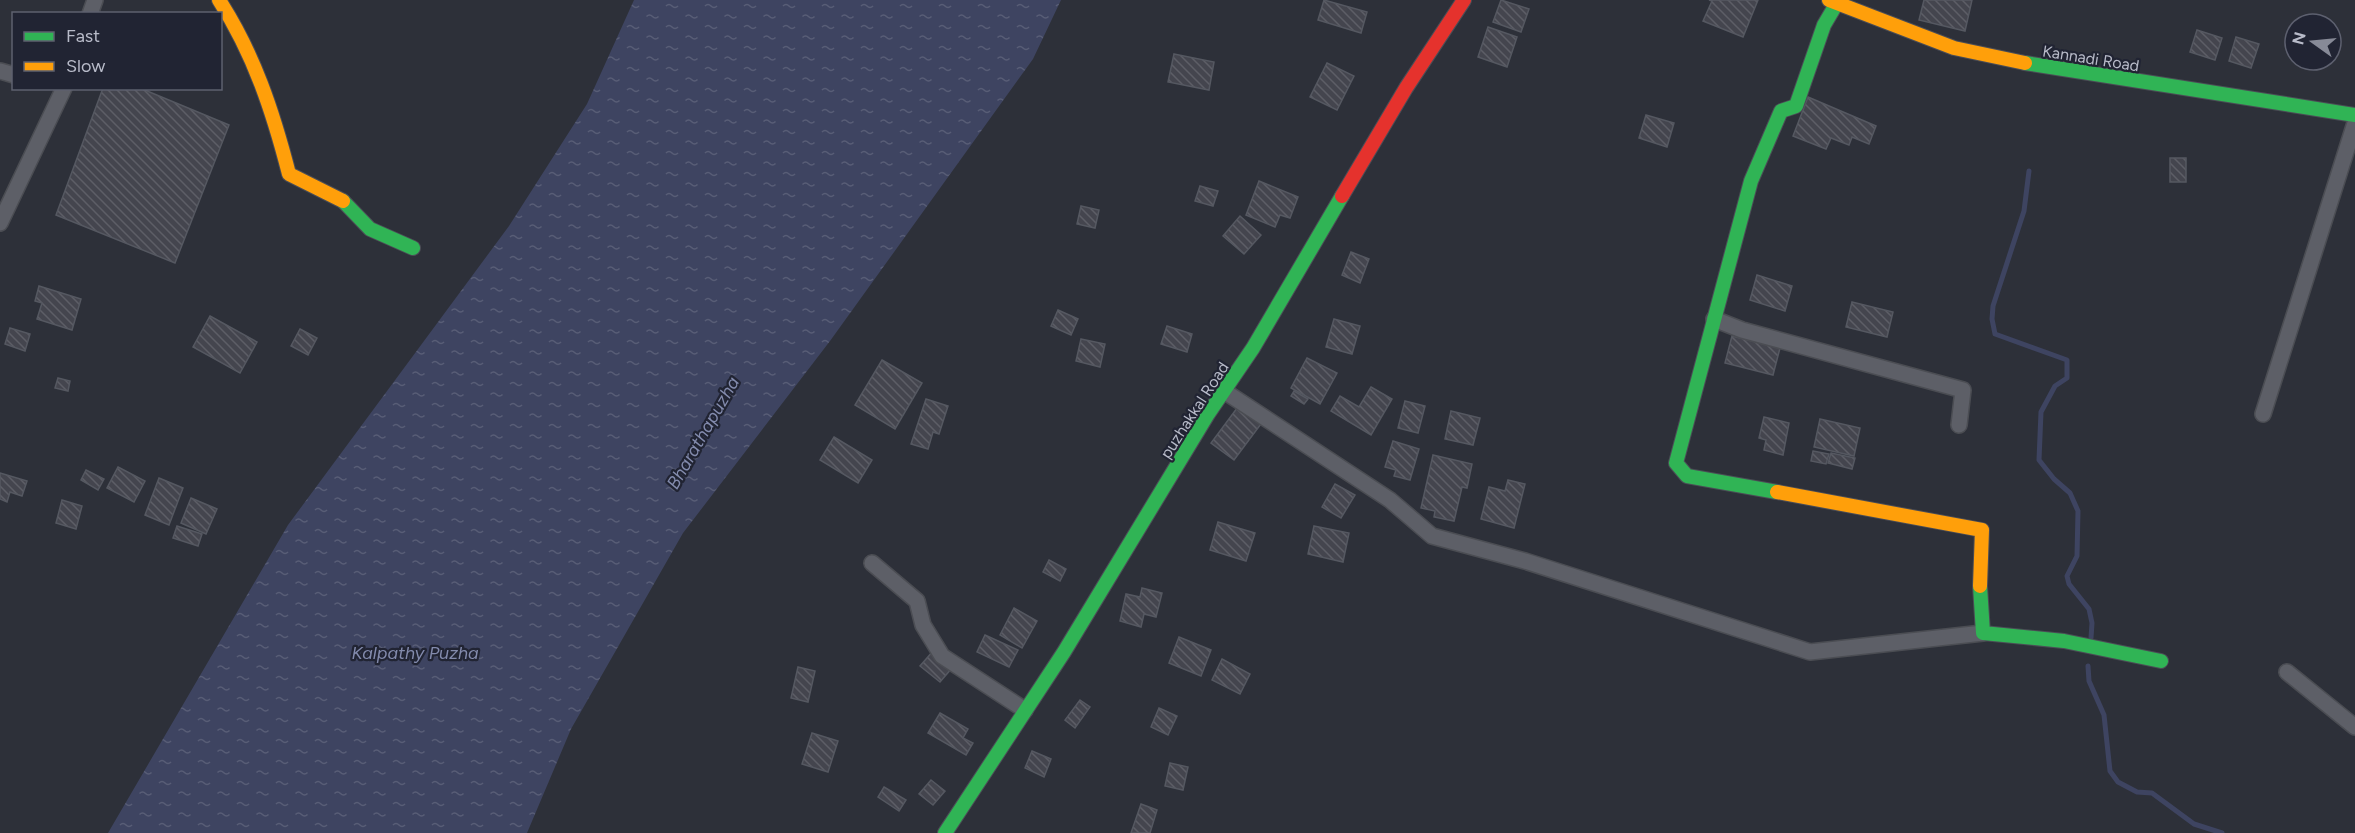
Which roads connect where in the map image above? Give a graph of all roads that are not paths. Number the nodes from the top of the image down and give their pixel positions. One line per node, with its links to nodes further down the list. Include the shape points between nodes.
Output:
1 (219, 0): 8 (street, via 234,21 275,119 289,174 346,202 370,229)
2 (1464, 0): 10 (street, puzhakkal Road, via 1406,88 1265,329)
3 (1833, 2): 5 (street, Kannadi Road, via 1954,48 2008,60); 9 (street, via 1796,106 1781,111 1751,181)
4 (63, 90): 7 (street)
5 (2355, 115)
6 (2355, 123): 11 (street)
7 (0, 223)
8 (412, 248)
9 (1714, 319): 12 (street, via 1963,390); 14 (street, via 1676,463 1687,476 1982,531 1979,601)
10 (1224, 391): 14 (street, via 1390,500 1432,536 1525,561 1810,652); 17 (street, puzhakkal Road)
11 (2263, 414)
12 (1959, 424)
13 (872, 563): 17 (street, via 917,601 923,625 942,656)
14 (1983, 633): 15 (street, via 2064,641)
15 (2161, 661)
16 (2286, 672): 18 (street)
17 (1025, 711): 19 (street, puzhakkal Road)
18 (2355, 727)
19 (945, 833)

